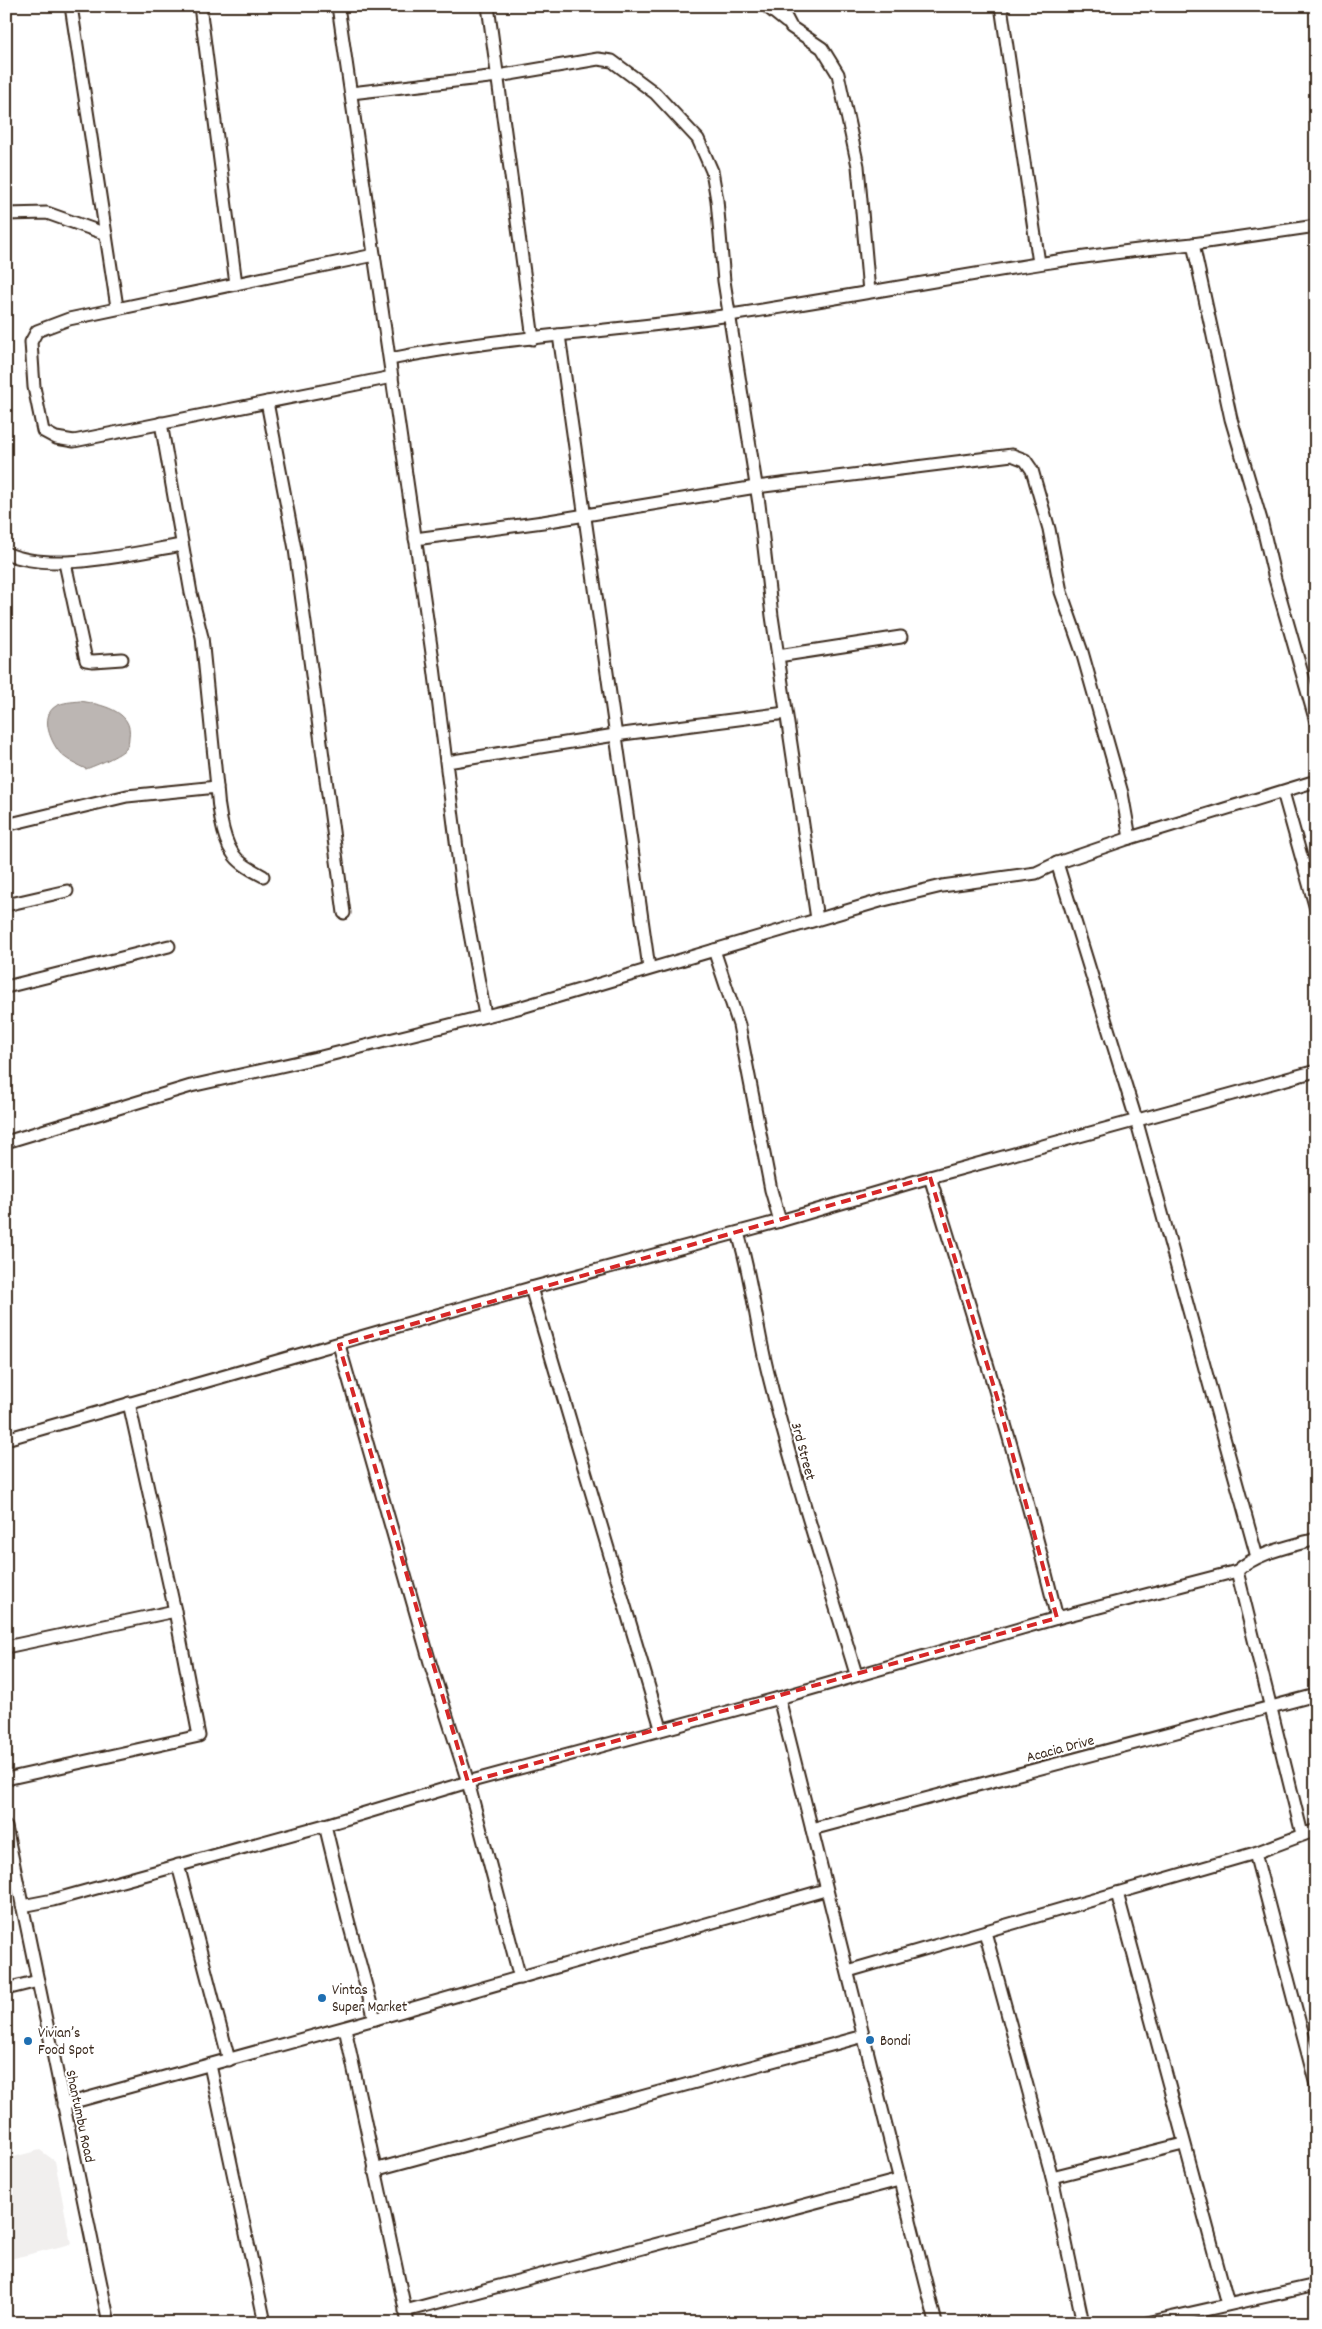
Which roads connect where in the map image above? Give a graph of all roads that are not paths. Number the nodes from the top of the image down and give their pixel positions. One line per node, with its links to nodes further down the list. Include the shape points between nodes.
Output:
1 (71, 6): 13 (street)
2 (200, 6): 17 (street)
3 (338, 6): 10 (street)
4 (488, 6): 9 (street)
5 (766, 6): 8 (street)
6 (780, 6): 8 (street)
7 (1002, 6): 16 (street)
8 (791, 27): 18 (street, via 822,48 838,74 858,166)
9 (498, 76): 10 (street); 20 (street, via 598,59 612,61 655,94 698,139 712,170); 22 (street)
10 (351, 93): 15 (street)
11 (6, 214): 13 (street, via 47,213)
12 (1316, 226): 14 (street)
13 (106, 234): 19 (street)
14 (1193, 244): 16 (street); 37 (street, via 1231,419 1262,520 1275,579)
15 (374, 255): 17 (street); 23 (street)
16 (1039, 263): 18 (street)
17 (236, 284): 19 (street)
18 (869, 292): 20 (street)
19 (117, 307): 26 (street, via 44,327 34,335 31,356 43,431 56,438 74,441)
20 (730, 315): 21 (street); 27 (street)
21 (559, 335): 22 (street); 28 (street)
22 (533, 339): 23 (street)
23 (390, 359): 24 (street)
24 (392, 377): 25 (street); 29 (street)
25 (267, 402): 26 (street); 50 (street, via 295,549)
26 (161, 423): 30 (street)
27 (756, 487): 28 (street); 34 (street); 44 (street, via 1012,455 1026,460 1032,470 1049,529 1060,592 1082,652 1122,793)
28 (584, 516): 29 (street); 38 (street)
29 (415, 539): 39 (street)
30 (182, 546): 32 (street); 41 (street, via 202,637)
31 (6, 553): 32 (street, via 32,560)
32 (65, 563): 35 (street, via 86,660)
33 (901, 637): 34 (street)
34 (778, 656): 36 (street)
35 (122, 659)
36 (786, 714): 38 (street); 51 (street)
37 (1316, 722)
38 (615, 735): 39 (street); 54 (street)
39 (447, 762): 56 (street, via 464,896)
40 (1316, 781): 42 (street)
41 (216, 787): 43 (street, via 127,796); 46 (street, via 219,811 232,853)
42 (1282, 792): 44 (street); 49 (street)
43 (6, 825)
44 (1130, 838): 45 (street)
45 (1057, 863): 51 (street, via 1036,873 942,886); 58 (street)
46 (263, 876)
47 (67, 891): 48 (street)
48 (6, 905)
49 (1316, 909)
50 (344, 913)
51 (817, 919): 53 (street)
52 (169, 946): 55 (street)
53 (714, 950): 54 (street); 61 (street, via 739,1025)
54 (649, 968): 56 (street, via 522,1007)
55 (6, 987)
56 (485, 1015): 59 (street, via 191,1086)
57 (1316, 1070): 58 (street)
58 (1136, 1119): 60 (street); 68 (street)
59 (6, 1142)
60 (930, 1177): 61 (street); 71 (street, via 1005,1424)
61 (780, 1221): 62 (street)
62 (738, 1232): 63 (street); 73 (street, 3rd Street, via 768,1373 797,1483)
63 (531, 1288): 64 (street); 77 (street)
64 (339, 1345): 65 (street); 79 (street, via 431,1666)
65 (129, 1403): 66 (street); 70 (street)
66 (6, 1439)
67 (1316, 1539): 68 (street)
68 (1257, 1557): 69 (street)
69 (1237, 1571): 71 (street); 76 (street)
70 (175, 1611): 72 (street); 78 (street, via 199,1736)
71 (1057, 1618): 73 (street)
72 (6, 1647)
73 (856, 1674): 75 (street)
74 (1316, 1695): 76 (street, Acacia Drive)
75 (779, 1698): 77 (street); 82 (street)
76 (1270, 1708): 82 (street, Acacia Drive); 84 (street)
77 (662, 1728): 79 (street)
78 (6, 1778)
79 (468, 1782): 80 (street); 92 (street)
80 (325, 1825): 86 (street); 95 (street)
81 (6, 1827): 89 (street, Shantumbu Road)
82 (812, 1829): 87 (street)
83 (1316, 1830): 84 (street)
84 (1302, 1834): 85 (street)
85 (1255, 1853): 88 (street); 100 (street)
86 (178, 1865): 89 (street); 98 (street)
87 (825, 1890): 91 (street); 92 (street)
88 (1117, 1892): 90 (street); 102 (street)
89 (22, 1906): 93 (street, Shantumbu Road)
90 (985, 1932): 91 (street); 104 (street)
91 (848, 1971): 97 (street)
92 (520, 1978): 95 (street)
93 (38, 1981): 94 (street); 101 (street, Shantumbu Road)
94 (6, 1989)
95 (375, 2019): 96 (street)
96 (345, 2028): 98 (street); 103 (street)
97 (864, 2036): 103 (street); 105 (street)
98 (229, 2060): 99 (street)
99 (210, 2065): 101 (street); 111 (street)
100 (1316, 2085)
101 (63, 2105): 110 (street, Shantumbu Road)
102 (1183, 2144): 104 (street); 107 (street)
103 (374, 2170): 108 (street)
104 (1052, 2177): 113 (street)
105 (899, 2180): 108 (street); 112 (street)
106 (1316, 2285): 107 (street)
107 (1228, 2304): 109 (street)
108 (406, 2317)
109 (1162, 2322): 114 (street)
110 (109, 2323)
111 (265, 2323)
112 (936, 2323)
113 (1083, 2323)
114 (1147, 2323)

